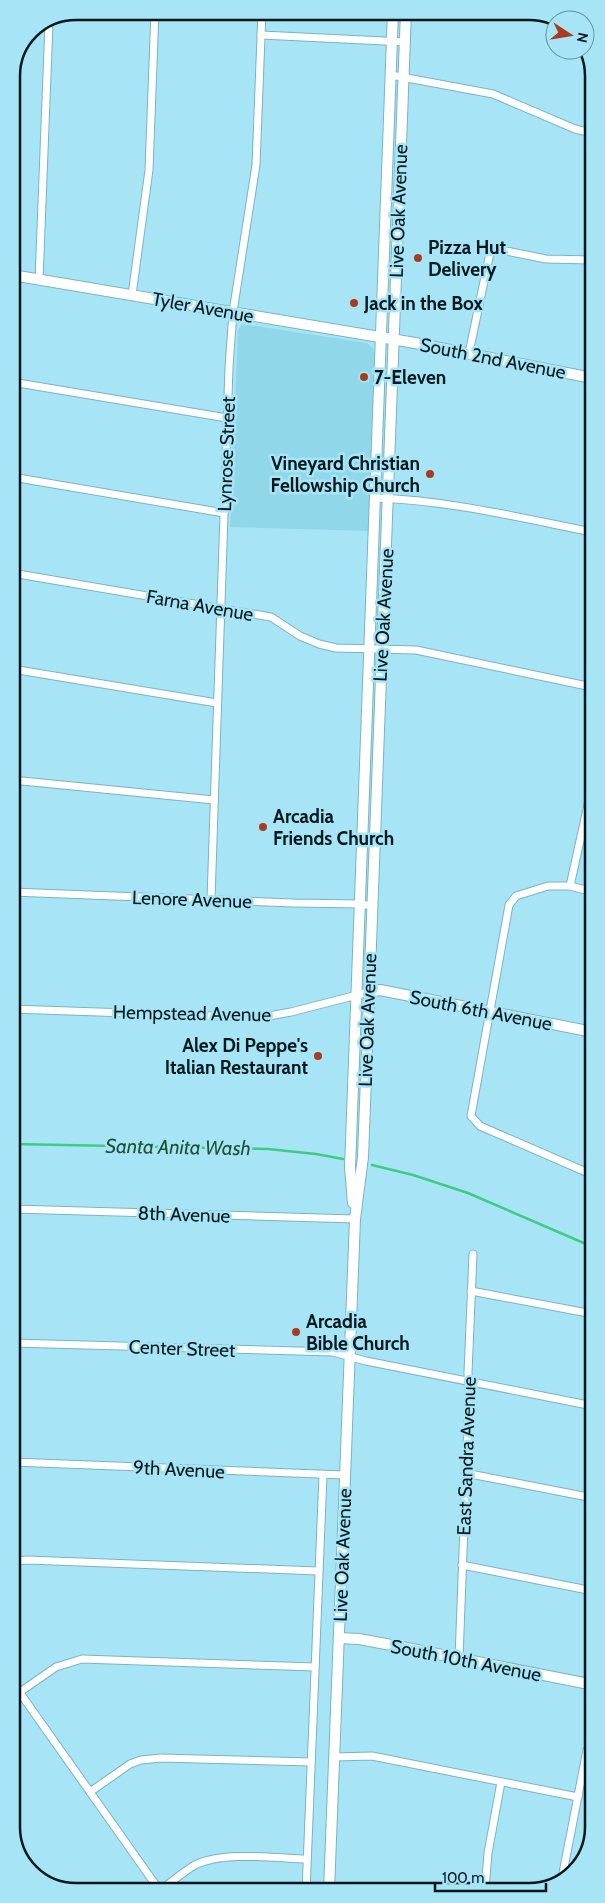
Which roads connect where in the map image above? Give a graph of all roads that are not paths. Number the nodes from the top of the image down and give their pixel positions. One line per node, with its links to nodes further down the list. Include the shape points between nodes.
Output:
1 (156, 20): 15 (street, via 149,170)
2 (262, 20): 6 (street, Lynrose Street)
3 (393, 20): 7 (main road, Live Oak Avenue)
4 (406, 20): 8 (main road, Live Oak Avenue)
5 (49, 28): 14 (street)
6 (261, 35): 7 (street); 16 (street, Lynrose Street, via 256,165)
7 (392, 41): 8 (street); 9 (main road, Live Oak Avenue)
8 (405, 42): 10 (main road, Live Oak Avenue)
9 (391, 75): 10 (street); 17 (main road, Live Oak Avenue)
10 (404, 76): 11 (street, via 493,94); 18 (main road, Live Oak Avenue)
11 (585, 131)
12 (585, 260): 19 (street, via 546,259 491,248)
13 (20, 276): 14 (main road, Tyler Avenue)
14 (39, 280): 15 (main road, Tyler Avenue)
15 (132, 295): 16 (main road, Tyler Avenue)
16 (233, 312): 17 (main road, Tyler Avenue); 22 (street, Lynrose Street)
17 (381, 337): 18 (main road, Tyler Avenue); 24 (main road, Live Oak Avenue)
18 (394, 339): 19 (main road, South 2nd Avenue); 25 (main road, Live Oak Avenue)
19 (469, 353): 20 (main road, South 2nd Avenue)
20 (585, 377)
21 (20, 383): 22 (street)
22 (228, 418): 26 (street, Lynrose Street)
23 (20, 478): 26 (street)
24 (376, 498): 25 (street); 30 (main road, Live Oak Avenue)
25 (388, 498): 27 (street, via 484,510); 31 (main road, Live Oak Avenue)
26 (224, 512): 29 (street, Lynrose Street)
27 (585, 531)
28 (20, 574): 29 (street, Farna Avenue)
29 (221, 608): 30 (street, Farna Avenue, via 271,617 319,644); 34 (street, Lynrose Street)
30 (369, 650): 31 (street, Farna Avenue); 42 (main road, Live Oak Avenue)
31 (381, 650): 33 (street, Farna Avenue, via 416,650); 43 (main road, Live Oak Avenue)
32 (20, 670): 34 (street)
33 (585, 686)
34 (217, 703): 36 (street, Lynrose Street)
35 (20, 781): 36 (street)
36 (214, 800): 41 (street, Lynrose Street)
37 (585, 818): 38 (street)
38 (570, 886): 39 (street); 47 (street, via 548,886 516,896 509,905)
39 (585, 890)
40 (20, 892): 41 (street, Lenore Avenue)
41 (211, 899): 42 (street, Lenore Avenue)
42 (360, 904): 43 (street, Lenore Avenue); 45 (main road, Live Oak Avenue)
43 (372, 906): 44 (main road, Live Oak Avenue)
44 (369, 992): 45 (street, Hempstead Avenue); 47 (main road, South 6th Avenue, via 380,990); 51 (main road, Live Oak Avenue, via 363,1157)
45 (356, 995): 46 (street, Hempstead Avenue, via 269,1016); 51 (main road, Live Oak Avenue, via 350,1167)
46 (20, 1009)
47 (490, 1012): 48 (main road, South 6th Avenue); 49 (street, via 471,1116 480,1126)
48 (585, 1030)
49 (585, 1172)
50 (20, 1209): 51 (street, 8th Avenue)
51 (355, 1219): 56 (main road, Live Oak Avenue)
52 (473, 1254): 53 (street, East Sandra Avenue)
53 (471, 1291): 54 (street); 57 (street, East Sandra Avenue)
54 (585, 1312)
55 (20, 1343): 56 (street, Center Street, via 333,1352)
56 (350, 1357): 57 (street, Center Street); 62 (main road, Live Oak Avenue)
57 (469, 1381): 58 (street, Center Street); 60 (street, East Sandra Avenue)
58 (585, 1404)
59 (20, 1462): 61 (street, 9th Avenue)
60 (465, 1473): 63 (street); 65 (street, East Sandra Avenue)
61 (322, 1475): 62 (street, 9th Avenue); 66 (street, Live Oak Avenue)
62 (344, 1475): 68 (main road, Live Oak Avenue)
63 (585, 1496)
64 (20, 1561): 66 (street)
65 (462, 1565): 67 (street); 69 (street, East Sandra Avenue)
66 (318, 1571): 70 (street, Live Oak Avenue)
67 (585, 1589)
68 (339, 1638): 69 (main road, South 10th Avenue); 73 (main road, Live Oak Avenue)
69 (459, 1658): 71 (main road, South 10th Avenue)
70 (315, 1667): 72 (street, via 82,1659 56,1668); 75 (street, Live Oak Avenue)
71 (585, 1683)
72 (20, 1692): 77 (street)
73 (334, 1757): 76 (street, via 372,1756); 84 (main road, Live Oak Avenue)
74 (585, 1760): 78 (street)
75 (310, 1762): 77 (street, via 141,1760 123,1768); 79 (street, Live Oak Avenue)
76 (501, 1782): 78 (street); 85 (street)
77 (90, 1792): 81 (street)
78 (578, 1797): 80 (street)
79 (307, 1859): 82 (street, via 214,1858 194,1866); 83 (street, Live Oak Avenue)
80 (563, 1871)
81 (154, 1883)
82 (171, 1883)
83 (306, 1883)
84 (329, 1883)
85 (486, 1883)

